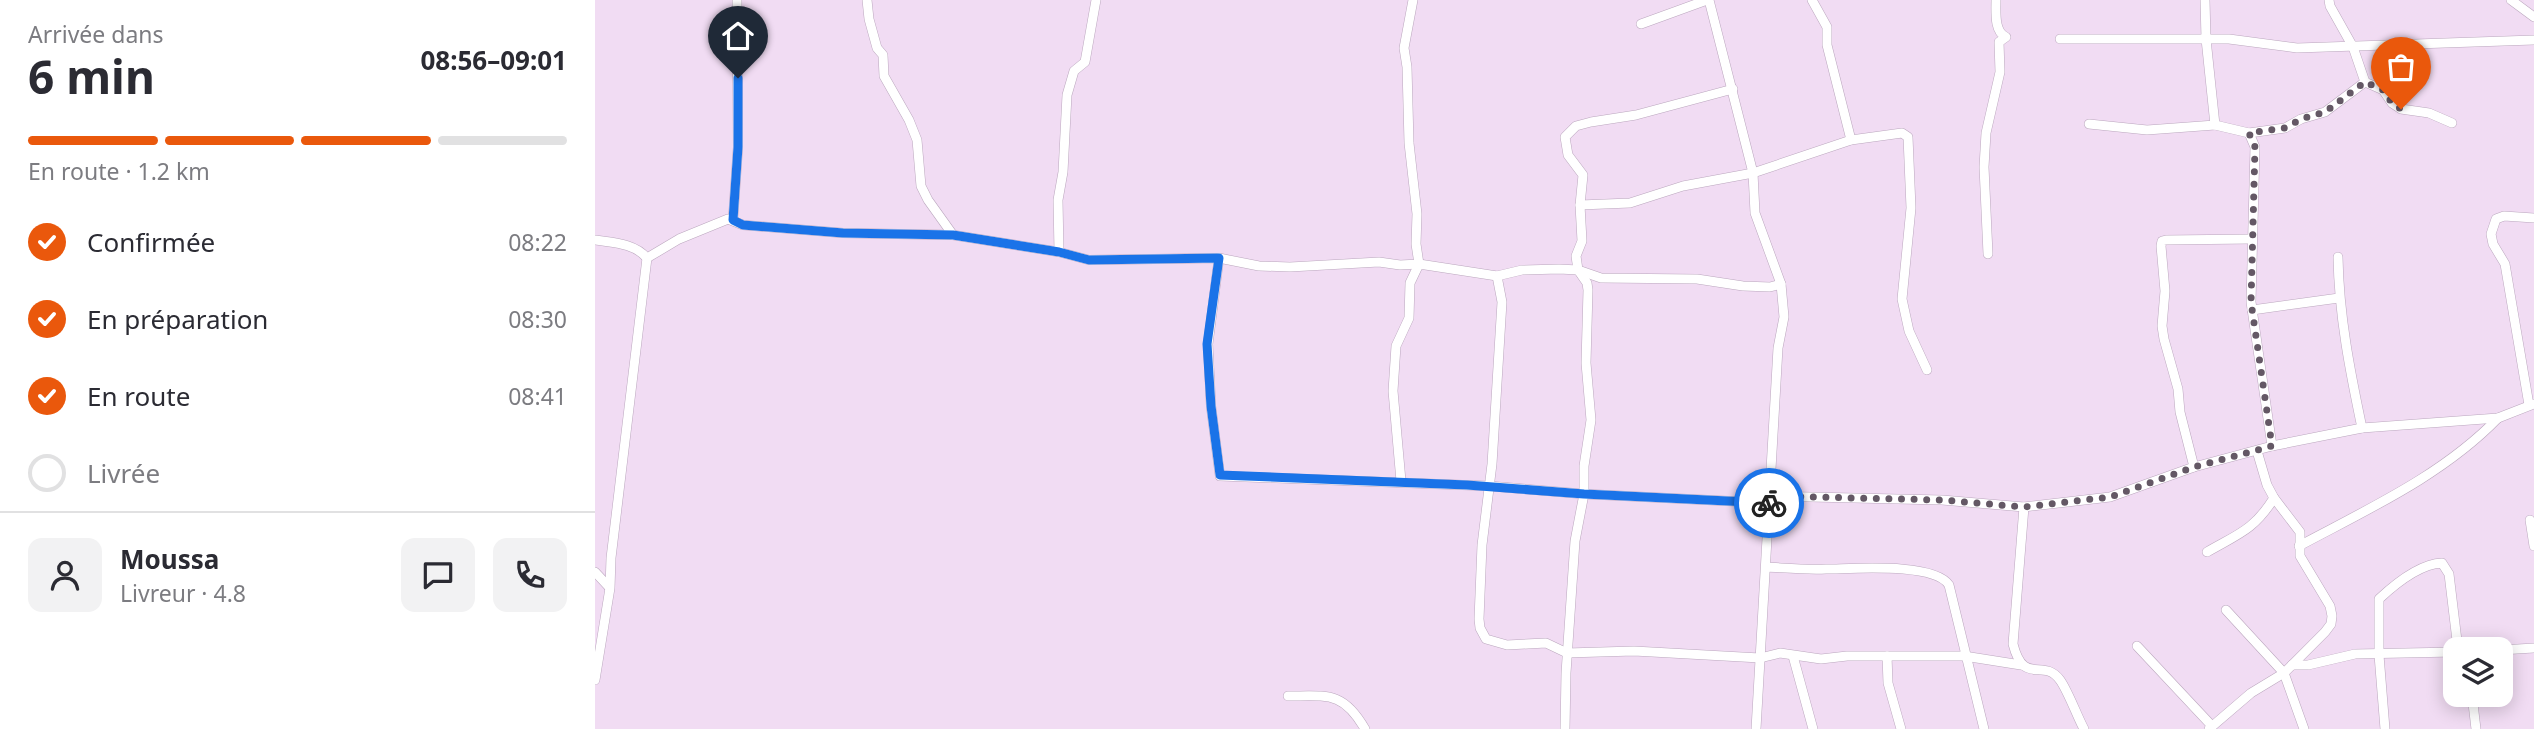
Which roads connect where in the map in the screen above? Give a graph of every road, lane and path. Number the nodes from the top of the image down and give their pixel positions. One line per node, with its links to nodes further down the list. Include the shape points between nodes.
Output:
1 (737, 0): 27 (street, via 738,147)
2 (867, 0): 28 (street, via 877,48 883,55 884,76 917,140 921,186)
3 (1096, 0): 31 (street, via 1085,62 1074,71 1067,95 1058,201)
4 (1413, 0): 36 (street, via 1404,48)
5 (1708, 0): 12 (street); 18 (street)
6 (1812, 0): 23 (street, via 1827,27 1826,45)
7 (1996, 0): 32 (street, via 1998,29 2006,37 1999,42 2000,72 1986,133)
8 (2205, 0): 14 (street)
9 (2329, 0): 16 (street)
10 (2511, 0): 11 (street)
11 (2534, 17)
12 (1641, 24)
13 (2060, 39): 14 (street)
14 (2206, 39): 16 (street, via 2297,48); 21 (street)
15 (2534, 40): 16 (street)
16 (2353, 47): 17 (street)
17 (2365, 82): 19 (street, via 2383,90 2401,109 2429,113); 22 (street, via 2325,112 2285,128)
18 (1733, 89): 24 (street); 25 (street, via 1571,130 1565,145 1583,175)
19 (2452, 123)
20 (2089, 124): 21 (street, via 2147,130)
21 (2215, 125): 22 (street)
22 (2249, 133): 29 (street, via 2255,147)
23 (1851, 140): 24 (street); 42 (street, via 1908,137 1911,208 1902,299 1915,348)
24 (1753, 173): 25 (street, via 1683,186 1630,203); 39 (street, via 1755,213)
25 (1580, 205): 37 (street)
26 (2534, 218): 43 (street, via 2504,216 2496,219 2491,234 2505,264)
27 (733, 220): 28 (street, via 743,225 843,233); 34 (street, via 679,239)
28 (953, 235): 31 (street)
29 (2252, 239): 41 (street); 48 (street, via 2162,241 2162,326)
30 (595, 240): 34 (street, via 627,245)
31 (1059, 252): 35 (street, via 1089,260)
32 (1988, 254)
33 (2337, 257): 40 (street)
34 (647, 258): 61 (street)
35 (1219, 258): 36 (street, via 1290,267); 49 (street, via 1207,344 1220,475)
36 (1419, 264): 38 (street); 49 (street, via 1410,283 1409,318 1396,346 1394,391)
37 (1578, 270): 38 (street, via 1522,270); 39 (street, via 1601,278); 51 (street, via 1588,290 1586,363 1591,420)
38 (1497, 276): 50 (street, via 1502,302)
39 (1780, 284): 53 (street, via 1784,317)
40 (2339, 298): 41 (street); 45 (street)
41 (2252, 310): 46 (street)
42 (1927, 370)
43 (2532, 405): 44 (street)
44 (2498, 418): 45 (street); 56 (street, via 2474,443 2424,476)
45 (2362, 428): 46 (street)
46 (2272, 446): 47 (street)
47 (2257, 451): 48 (street); 52 (street)
48 (2194, 467): 54 (street, via 2110,497)
49 (1401, 481): 50 (street)
50 (1489, 486): 51 (street); 68 (street, via 1479,619 1483,635 1499,644 1546,643)
51 (1584, 494): 53 (street); 68 (street)
52 (2274, 498): 56 (street, via 2300,532); 58 (street, via 2251,527)
53 (1770, 500): 54 (street, via 1942,500); 59 (street)
54 (2024, 507): 74 (street, via 2013,644)
55 (2530, 520): 57 (street)
56 (2299, 546): 75 (street, via 2332,616 2325,632)
57 (2534, 546)
58 (2207, 552)
59 (1766, 567): 72 (street, via 1909,570 1943,578 1949,585); 73 (street)
60 (595, 572): 61 (street)
61 (610, 588): 77 (street)
62 (2226, 610): 76 (street)
63 (2456, 637): 69 (street, via 2449,574 2442,563 2434,564 2379,599)
64 (2137, 646): 80 (street)
65 (2534, 648): 66 (street)
66 (2513, 649)
67 (2443, 651): 69 (street)
68 (1567, 653): 73 (street, via 1634,651); 82 (street)
69 (2379, 655): 75 (street, via 2355,654); 89 (street)
70 (1793, 656): 71 (street); 73 (street, via 1780,653); 84 (street)
71 (1887, 656): 72 (street); 85 (street, via 1888,683)
72 (1964, 656): 74 (street); 86 (street)
73 (1760, 658): 83 (street)
74 (2021, 665): 87 (street, via 2060,680)
75 (2292, 665): 76 (street)
76 (2284, 673): 80 (street, via 2251,693); 88 (street)
77 (595, 680)
78 (1288, 696): 81 (street, via 1338,698 1355,712)
79 (2473, 707): 90 (street)
80 (2210, 728)
81 (1365, 729)
82 (1565, 729)
83 (1756, 729)
84 (1813, 729)
85 (1901, 729)
86 (1984, 729)
87 (2084, 729)
88 (2304, 729)
89 (2385, 729)
90 (2476, 729)

